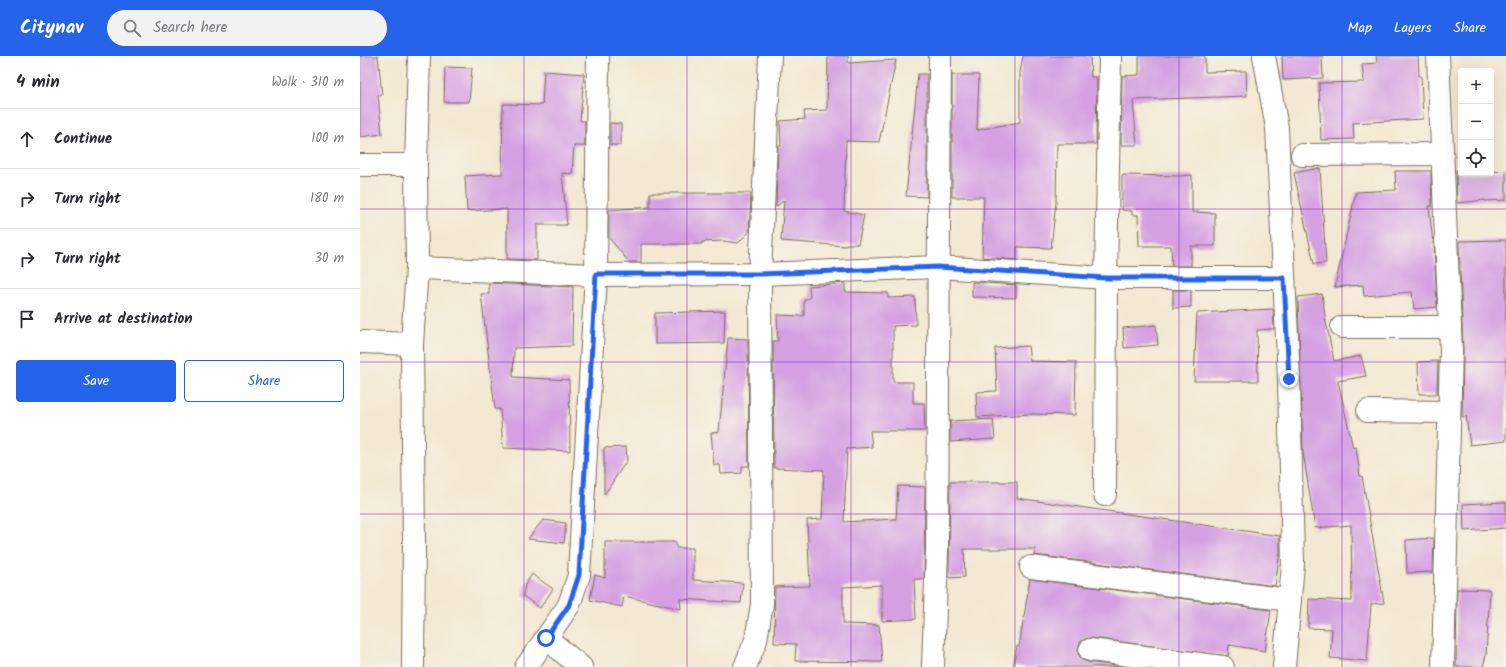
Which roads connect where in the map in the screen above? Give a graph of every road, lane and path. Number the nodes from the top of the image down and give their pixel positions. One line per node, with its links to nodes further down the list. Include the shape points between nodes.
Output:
1 (419, 56): 11 (street)
2 (598, 56): 14 (street)
3 (770, 56): 15 (street)
4 (940, 56): 12 (street)
5 (1110, 56): 16 (street)
6 (1264, 56): 17 (street, via 1277,128)
7 (1438, 56): 8 (street)
8 (1442, 154): 9 (street); 19 (street)
9 (1302, 155)
10 (360, 165): 11 (street)
11 (416, 165): 13 (street)
12 (938, 267): 15 (street); 16 (street); 33 (street, via 937,550)
13 (418, 268): 14 (street); 21 (street)
14 (596, 274): 15 (street); 27 (street, via 579,575 569,605)
15 (760, 274): 32 (street, via 762,604 756,640)
16 (1106, 278): 17 (street); 24 (street)
17 (1284, 278): 26 (street, via 1293,564)
18 (1342, 327): 19 (street)
19 (1450, 327): 23 (street)
20 (360, 342): 21 (street)
21 (412, 344): 29 (street)
22 (1368, 411): 23 (street)
23 (1449, 412): 36 (street)
24 (1105, 495)
25 (1031, 567): 26 (street)
26 (1290, 600): 35 (street)
27 (546, 638): 30 (street); 31 (street)
28 (1090, 650): 34 (street)
29 (413, 667)
30 (526, 667)
31 (581, 667)
32 (745, 667)
33 (933, 667)
34 (1223, 667)
35 (1284, 667)
36 (1443, 667)

